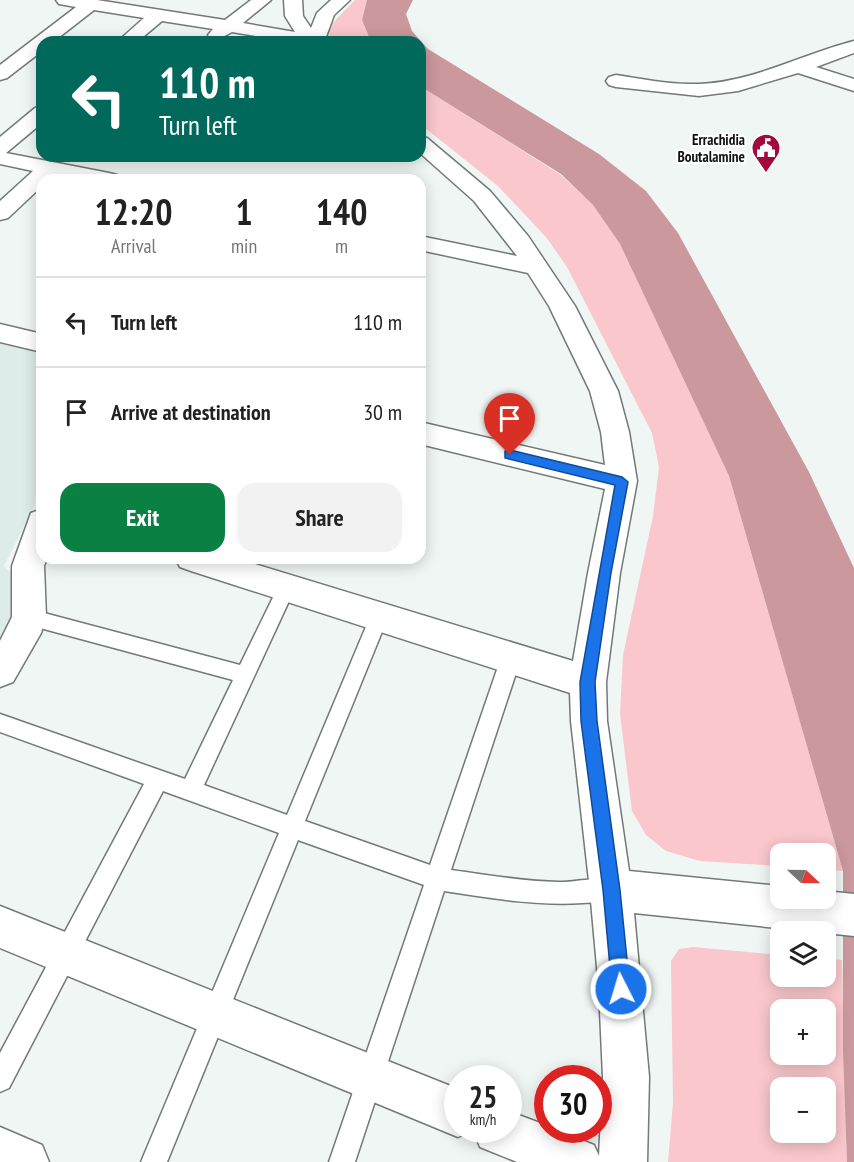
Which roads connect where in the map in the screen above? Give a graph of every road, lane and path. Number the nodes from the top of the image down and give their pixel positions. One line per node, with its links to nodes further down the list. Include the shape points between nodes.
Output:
1 (65, 0): 5 (street)
2 (262, 0): 7 (street)
3 (293, 0): 12 (street, via 294,16)
4 (341, 0): 13 (street, via 326,14)
5 (91, 4): 6 (street); 8 (street)
6 (158, 15): 7 (street); 9 (street)
7 (226, 26): 10 (street); 11 (street)
8 (50, 36)
9 (133, 36)
10 (215, 36)
11 (283, 36)
12 (308, 36)
13 (314, 36)
14 (36, 47): 17 (street)
15 (854, 47): 16 (street)
16 (798, 67): 19 (street, via 701,90); 20 (street)
17 (5, 70): 18 (street)
18 (32, 70)
19 (616, 81)
20 (854, 85)
21 (36, 117): 23 (street)
22 (426, 147): 32 (street, via 482,196)
23 (0, 148)
24 (0, 158): 26 (street)
25 (73, 162): 26 (street)
26 (58, 170): 27 (street); 28 (street)
27 (53, 174)
28 (78, 174)
29 (36, 186): 30 (street)
30 (0, 213)
31 (426, 244): 32 (street)
32 (536, 267): 36 (street, via 562,306 604,391)
33 (0, 333): 34 (street)
34 (36, 342)
35 (426, 434): 36 (street)
36 (622, 482): 45 (street)
37 (36, 541): 40 (street, via 28,566)
38 (210, 564): 39 (street)
39 (286, 588): 41 (street); 44 (lane)
40 (29, 617): 43 (street, via 24,633); 44 (lane)
41 (379, 617): 42 (street); 49 (lane)
42 (511, 658): 45 (street); 50 (lane)
43 (0, 671)
44 (245, 675): 48 (lane)
45 (588, 682): 51 (street, via 589,721)
46 (0, 723): 47 (lane)
47 (159, 778): 48 (lane); 54 (lane)
48 (191, 790): 49 (lane)
49 (291, 828): 50 (lane); 55 (lane)
50 (438, 879): 51 (lane, via 522,891); 56 (lane)
51 (611, 890): 52 (street); 65 (street, via 626,1077)
52 (845, 914)
53 (0, 927): 54 (street)
54 (66, 954): 55 (street); 57 (lane)
55 (215, 1014): 56 (street); 62 (lane)
56 (370, 1078): 58 (street); 63 (lane)
57 (0, 1079)
58 (444, 1107)
59 (522, 1140): 64 (street)
60 (0, 1151): 61 (street)
61 (25, 1162)
62 (154, 1162)
63 (342, 1162)
64 (577, 1162)
65 (622, 1162)

